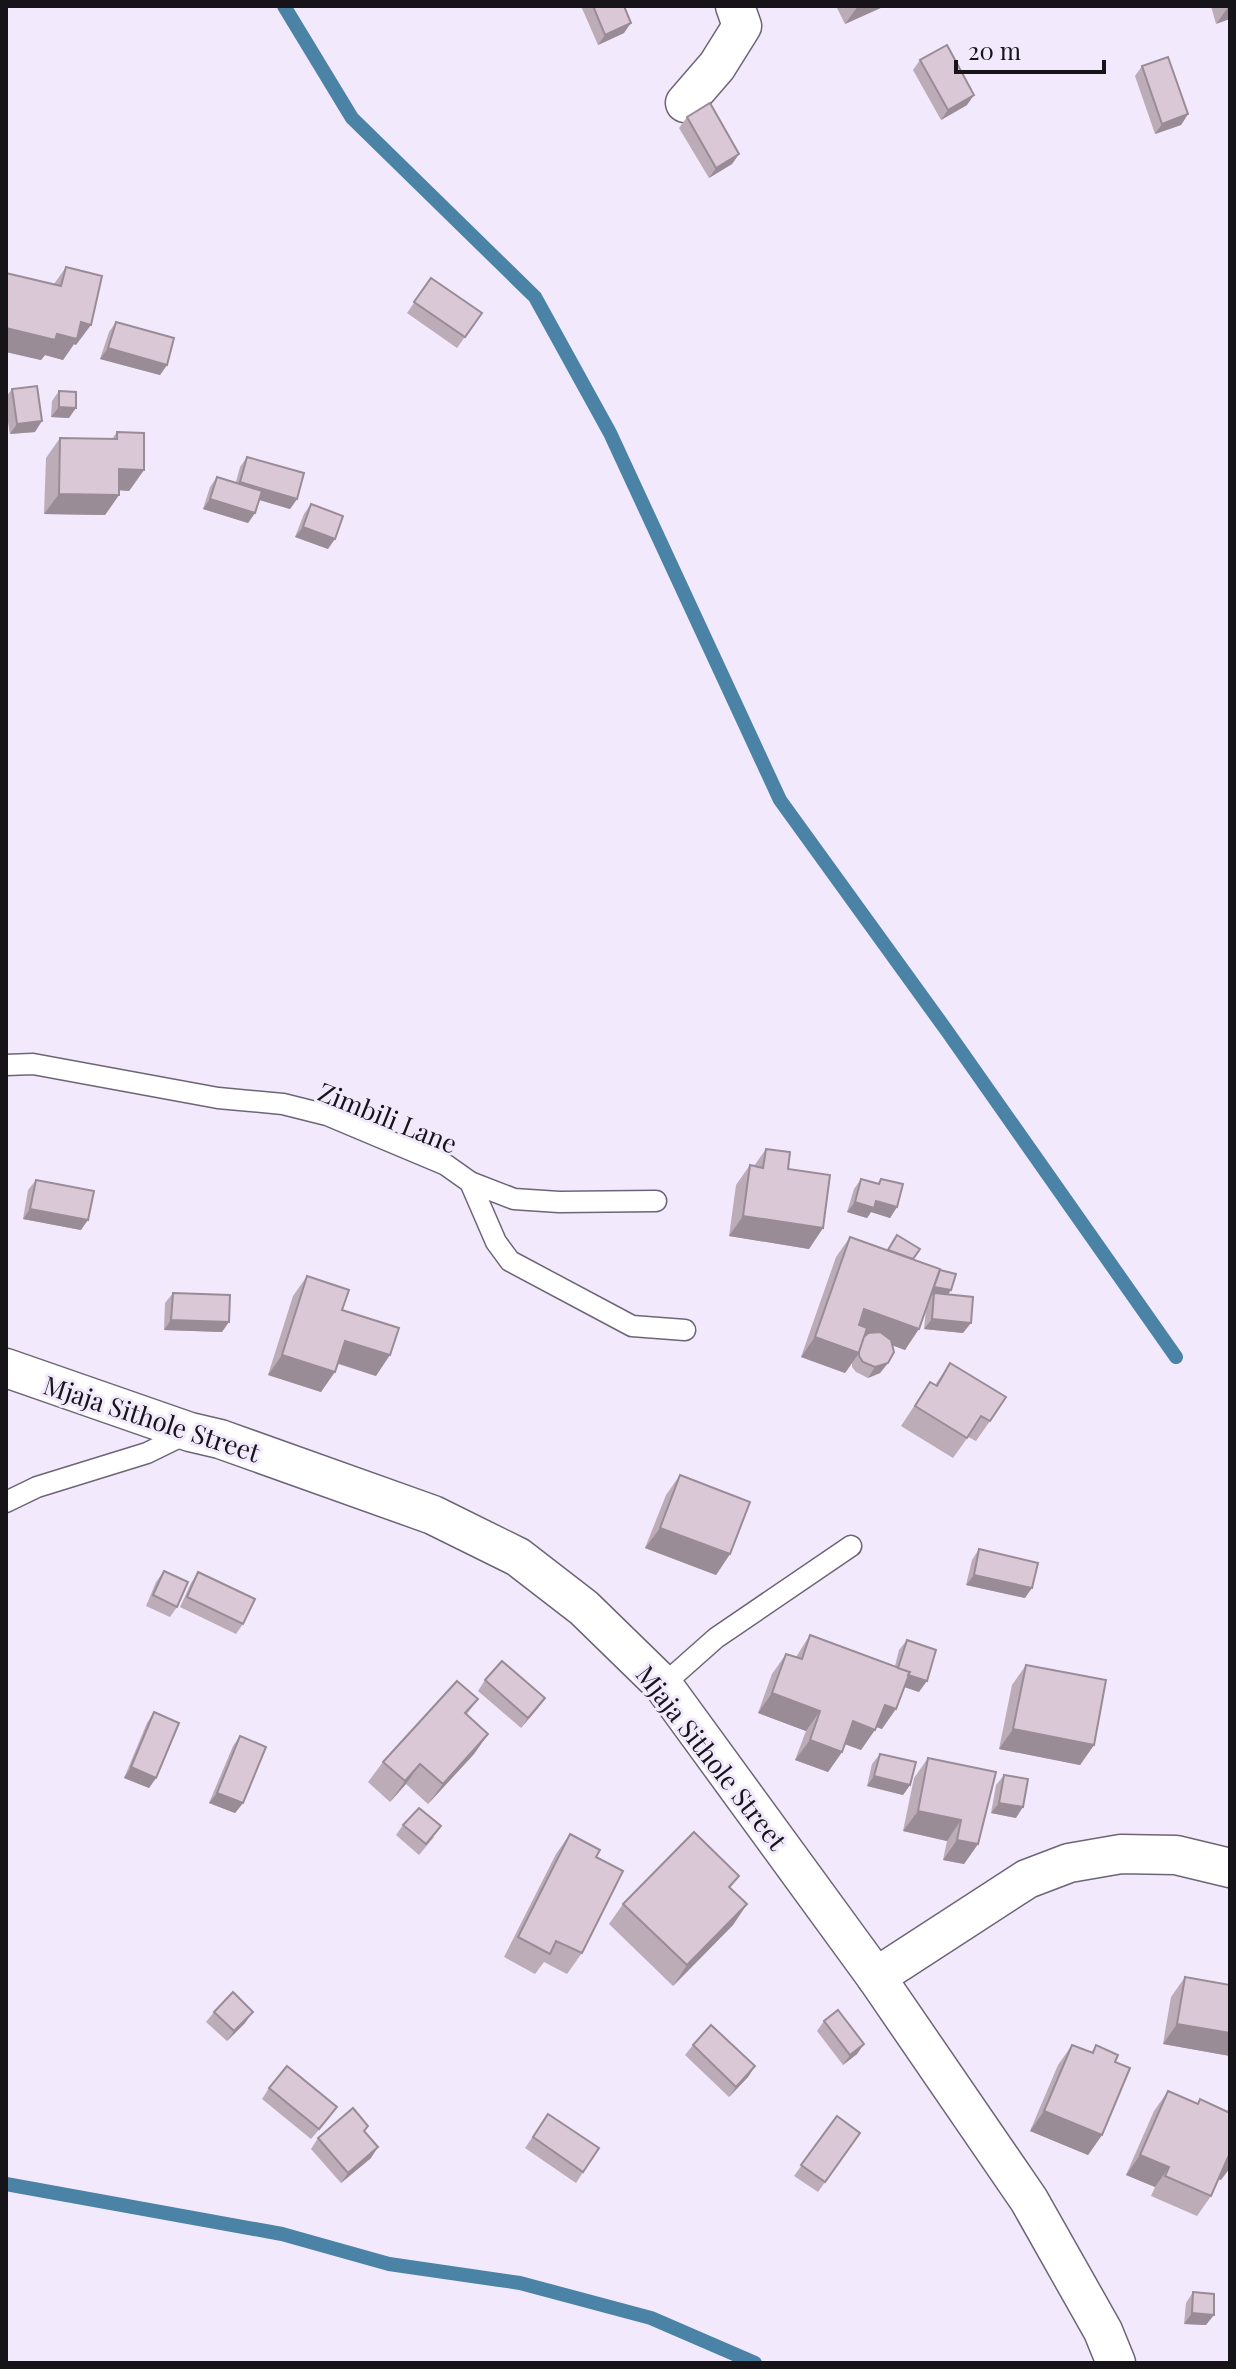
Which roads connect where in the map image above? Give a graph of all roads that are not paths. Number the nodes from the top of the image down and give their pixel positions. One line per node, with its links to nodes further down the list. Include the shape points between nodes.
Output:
1 (735, 6): 2 (street, via 742,26)
2 (685, 103)
3 (6, 1065): 4 (lane, Zimbili Lane, via 33,1064 327,1115 446,1165)
4 (470, 1182): 5 (lane, via 514,1199); 6 (lane, Zimbili Lane, via 510,1261 632,1326)
5 (656, 1201)
6 (685, 1330)
7 (6, 1368): 8 (street, Mjaja Sithole Street)
8 (190, 1432): 9 (lane, via 147,1453); 11 (street, Mjaja Sithole Street, via 433,1515 518,1557 584,1608)
9 (6, 1502)
10 (851, 1546): 11 (lane, via 716,1638)
11 (663, 1685): 13 (street, Mjaja Sithole Street)
12 (1230, 1868): 13 (street, via 1176,1855 1121,1854 1069,1863 1027,1879)
13 (876, 1977): 14 (street, Mjaja Sithole Street, via 1029,2200)
14 (1116, 2363)

